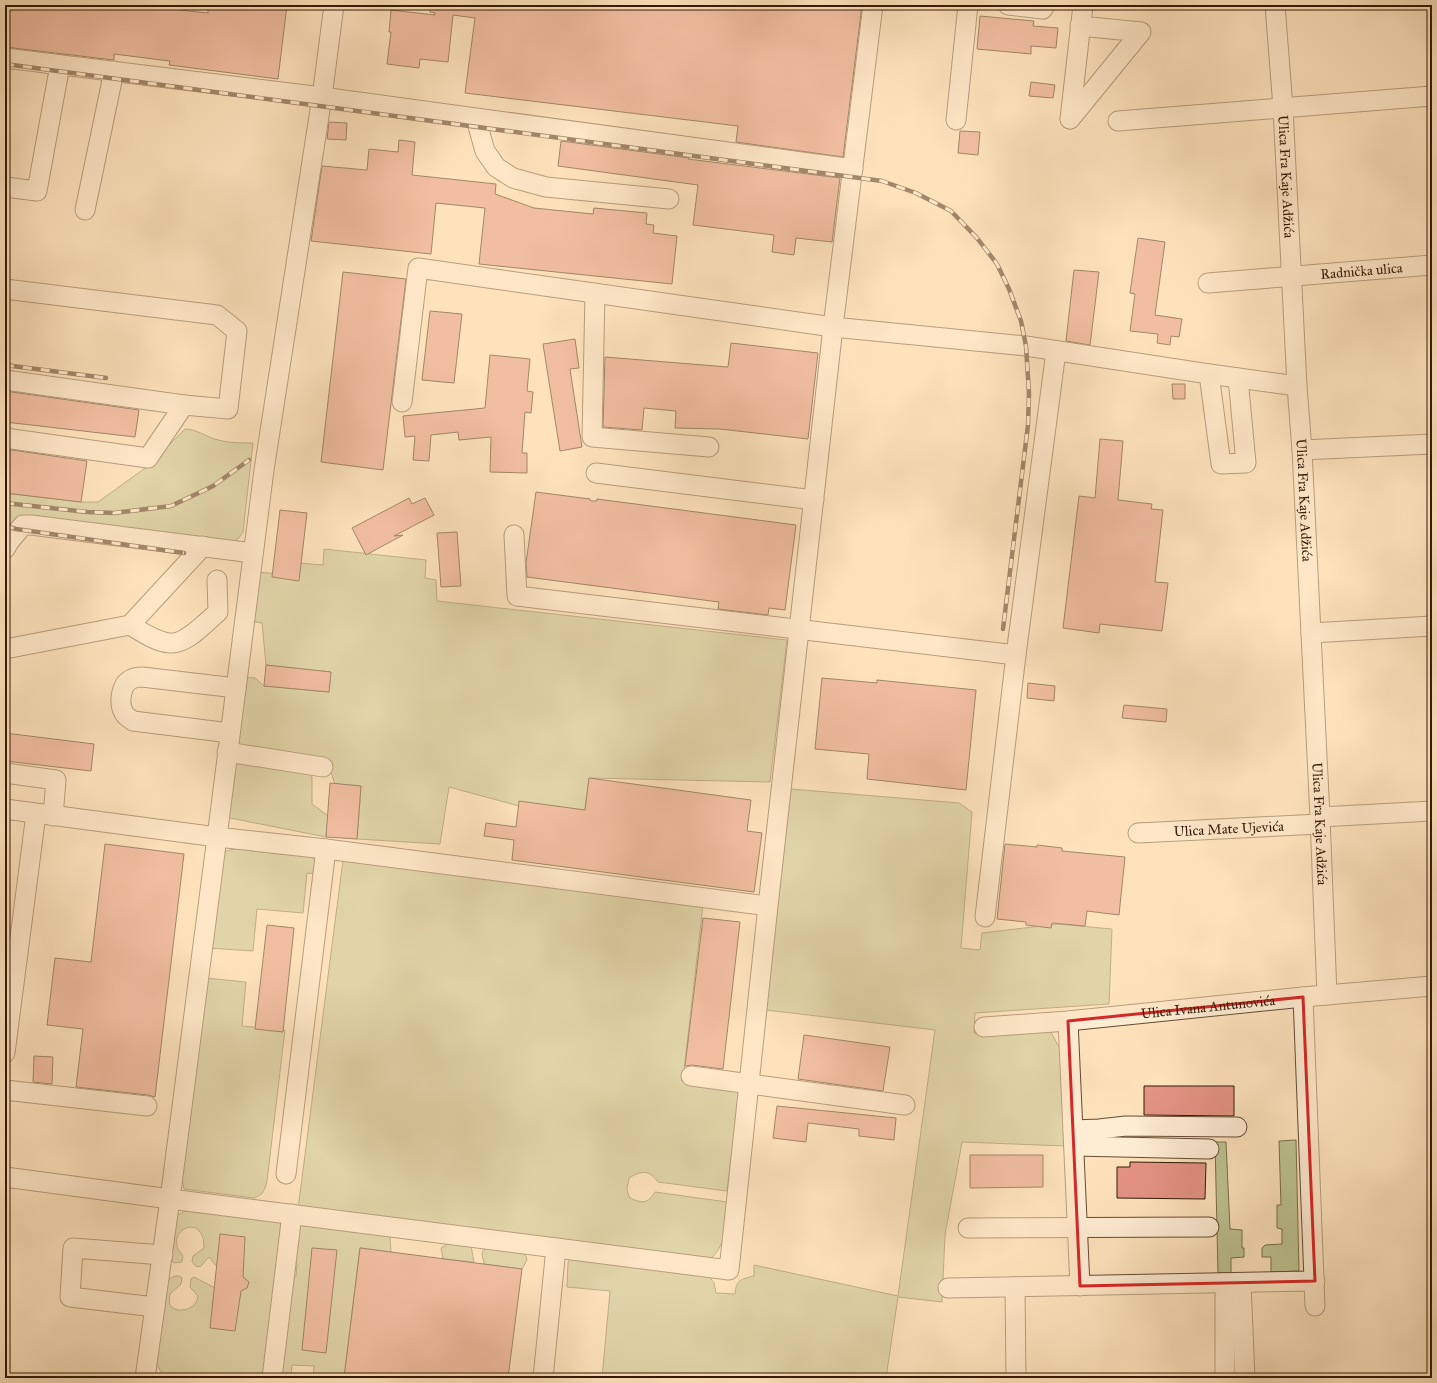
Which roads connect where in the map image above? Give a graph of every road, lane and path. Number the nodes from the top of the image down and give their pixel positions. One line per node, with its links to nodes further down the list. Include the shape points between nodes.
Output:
1 (334, 5): 13 (street)
2 (873, 5): 18 (street)
3 (968, 5): 16 (street)
4 (1008, 5): 5 (street, via 1043,9)
5 (1044, 5)
6 (1083, 5): 8 (street)
7 (1275, 5): 14 (street, Ulica Fra Kaje Adžića)
8 (1080, 26): 8 (street, via 1141,32 1070,119 1071,103)
9 (5, 58): 10 (street)
10 (60, 65): 11 (street); 20 (street, via 37,190)
11 (114, 71): 13 (street); 23 (street)
12 (1432, 96): 14 (street)
13 (322, 97): 15 (street); 46 (street)
14 (1283, 108): 17 (street); 25 (street, Ulica Fra Kaje Adžića)
15 (476, 119): 18 (street); 22 (street, via 485,151 496,167 513,178 546,187)
16 (956, 120)
17 (1118, 121)
18 (853, 170): 29 (street)
19 (5, 187): 20 (street)
20 (24, 189): 21 (street)
21 (5, 193)
22 (669, 199)
23 (85, 210)
24 (1432, 265): 25 (street, Radnička ulica)
25 (1291, 276): 26 (street, Radnička ulica); 34 (street, Ulica Fra Kaje Adžića)
26 (1208, 283)
27 (5, 289): 36 (street, via 217,315 237,331 228,410)
28 (595, 293): 29 (street); 35 (street, via 418,268); 39 (street, via 592,437)
29 (833, 327): 30 (street); 42 (street)
30 (1056, 351): 31 (street); 53 (street)
31 (1209, 374): 32 (street); 32 (street, via 1221,464 1246,463)
32 (1238, 378): 34 (street)
33 (5, 380): 36 (street)
34 (1297, 386): 40 (street, Ulica Fra Kaje Adžića)
35 (402, 402)
36 (184, 405): 37 (street, via 148,458)
37 (5, 438)
38 (1432, 444): 40 (street)
39 (709, 447)
40 (1302, 450): 51 (street, Ulica Fra Kaje Adžića)
41 (596, 473): 42 (street)
42 (814, 500): 50 (street)
43 (514, 535): 50 (street, via 517,596)
44 (203, 546): 45 (street, via 23,525); 46 (street); 48 (street)
45 (5, 549)
46 (253, 553): 54 (street)
47 (217, 580): 48 (street, via 218,612 186,639 170,643 156,639)
48 (130, 625): 52 (street)
49 (1432, 626): 51 (street)
50 (800, 628): 53 (street); 66 (street)
51 (1311, 633): 62 (street, Ulica Fra Kaje Adžića)
52 (5, 649)
53 (1016, 655): 67 (street)
54 (236, 688): 55 (street); 55 (street, via 142,677 133,678 122,690 124,713 133,721)
55 (230, 733): 56 (street)
56 (228, 752): 57 (street); 64 (street)
57 (324, 767)
58 (5, 773): 61 (street, via 56,780)
59 (5, 809): 61 (street)
60 (1432, 812): 62 (street, Ulica Mate Ujevića)
61 (45, 815): 64 (street); 73 (street)
62 (1320, 820): 63 (street, Ulica Mate Ujevića); 69 (street, Ulica Fra Kaje Adžića)
63 (1138, 833)
64 (216, 837): 65 (street); 84 (street)
65 (326, 849): 66 (street); 82 (street)
66 (768, 906): 75 (street)
67 (985, 917)
68 (1432, 986): 69 (street, Ulica Ivana Antunovića)
69 (1327, 995): 70 (street, Ulica Ivana Antunovića)
70 (1302, 997): 71 (street, Ulica Ivana Antunovića); 91 (street)
71 (1068, 1021): 72 (street, Ulica Ivana Antunovića); 80 (street)
72 (984, 1026)
73 (5, 1053)
74 (691, 1076): 75 (street)
75 (749, 1084): 77 (street); 89 (street, via 729,1270)
76 (5, 1090): 78 (street)
77 (905, 1105)
78 (147, 1106)
79 (1237, 1128): 80 (street, via 1126,1126 1099,1130)
80 (1073, 1138): 81 (street); 87 (street)
81 (1209, 1149)
82 (286, 1174)
83 (5, 1177): 84 (street)
84 (170, 1199): 85 (street); 90 (street)
85 (292, 1214): 89 (street); 99 (street)
86 (968, 1228): 87 (street)
87 (1077, 1228): 88 (street); 93 (street)
88 (1209, 1228)
89 (556, 1248): 100 (street)
90 (163, 1255): 97 (street); 97 (street, via 73,1248 70,1297)
91 (1314, 1281): 92 (street); 96 (street)
92 (1233, 1283): 93 (street); 102 (street); 103 (street)
93 (1080, 1286): 94 (street)
94 (1015, 1287): 95 (street); 101 (street)
95 (948, 1288)
96 (1315, 1306)
97 (155, 1307): 98 (street)
98 (146, 1378)
99 (272, 1378)
100 (542, 1378)
101 (1016, 1378)
102 (1225, 1378)
103 (1245, 1378)

